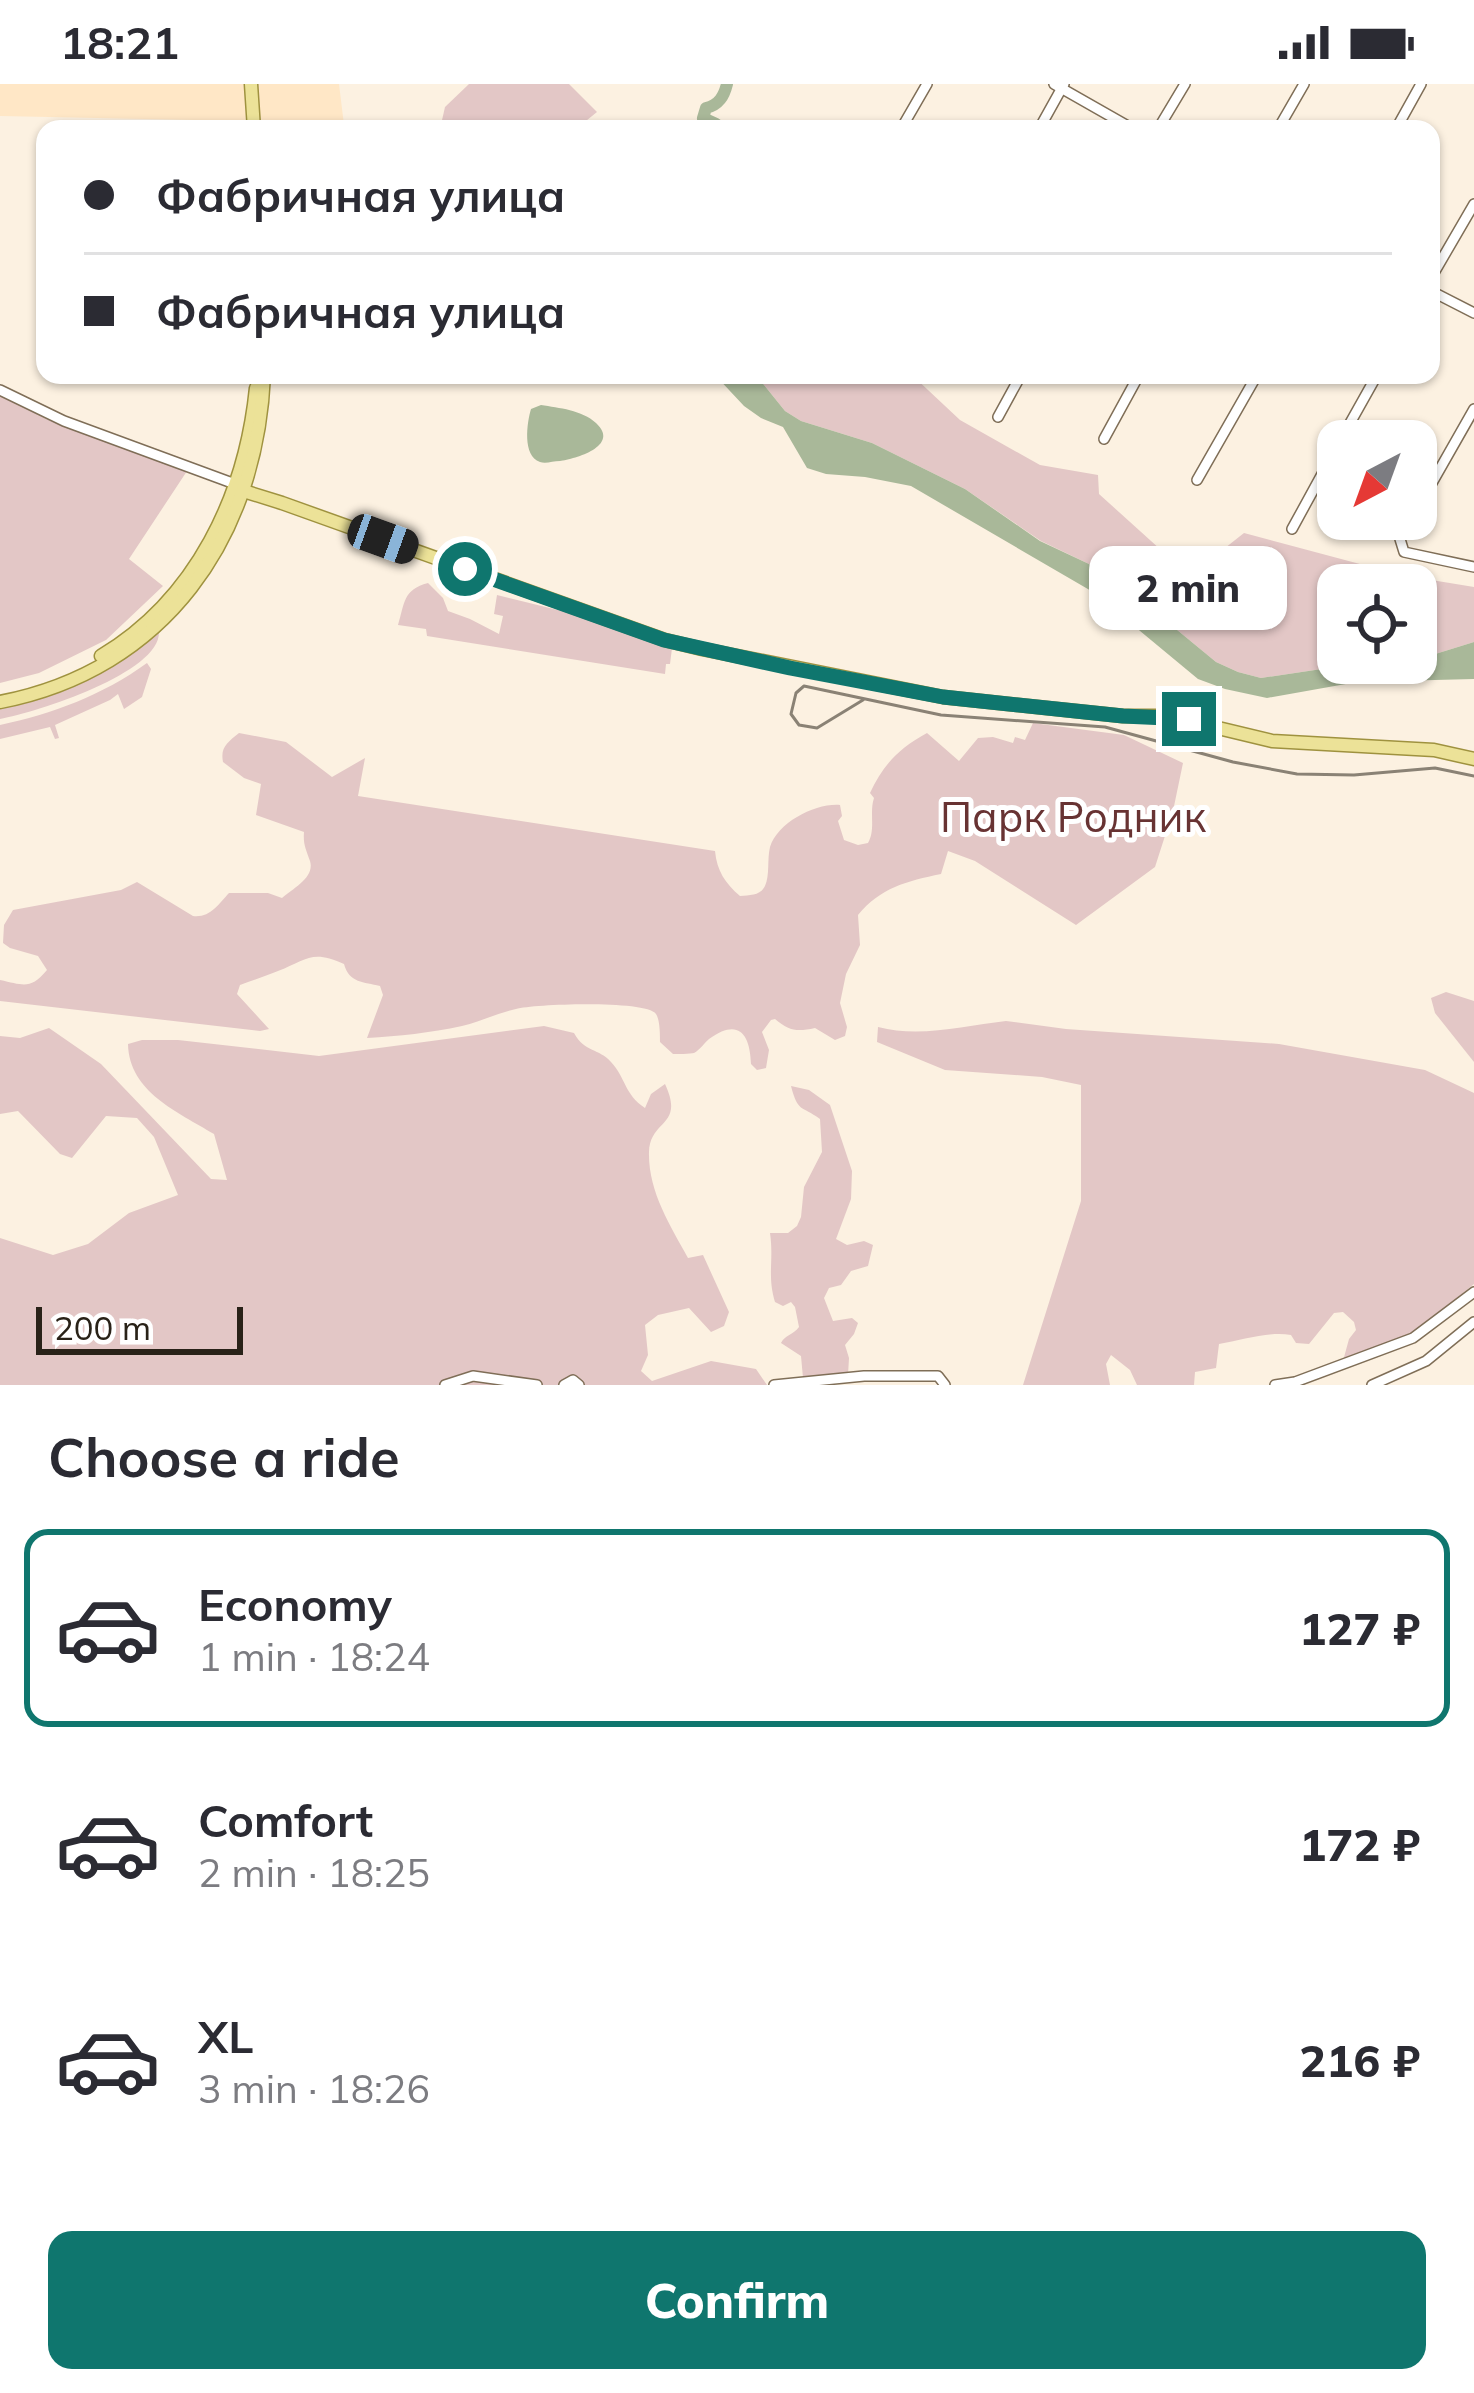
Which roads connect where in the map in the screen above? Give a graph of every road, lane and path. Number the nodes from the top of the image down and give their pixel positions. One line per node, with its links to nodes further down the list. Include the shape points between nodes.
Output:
1 (255, 84): 7 (main road)
2 (927, 84): 8 (street)
3 (1184, 84): 11 (street)
4 (1304, 84): 12 (street)
5 (1421, 84): 13 (street)
6 (1060, 85): 9 (street); 10 (street)
7 (257, 120)
8 (906, 120)
9 (1043, 120)
10 (1118, 120)
11 (1163, 120)
12 (1283, 120)
13 (1401, 120)
14 (1474, 204): 15 (street)
15 (1440, 263)
16 (1440, 296): 17 (street)
17 (1474, 313)
18 (258, 384): 29 (main road)
19 (259, 384): 33 (main road)
20 (1017, 384): 26 (street)
21 (1134, 384): 28 (street)
22 (1252, 384): 31 (street)
23 (1372, 384): 27 (street)
24 (0, 390): 33 (street)
25 (1474, 409): 30 (street)
26 (998, 417)
27 (1352, 420)
28 (1104, 439)
29 (248, 459): 33 (main road); 33 (main road, via 256,482)
30 (1437, 474)
31 (1197, 480)
32 (1317, 483): 35 (street)
33 (242, 489): 34 (main road); 34 (street, via 226,493); 38 (main road, via 223,542); 38 (main road, via 246,508); 40 (main road, via 664,640 790,668 943,697 1189,719 1272,741)
34 (227, 508): 39 (main road, via 196,566 130,636 72,671)
35 (1292, 529)
36 (1400, 540): 37 (street, via 1404,552)
37 (1474, 567)
38 (189, 593): 39 (main road, via 113,659 63,684)
39 (0, 698)
40 (1474, 759)
41 (1474, 1292): 44 (street, via 1413,1338)
42 (1474, 1322): 53 (street, via 1426,1361)
43 (906, 1380): 49 (street); 50 (street, via 938,1376)
44 (1295, 1382): 51 (street); 52 (street)
45 (445, 1385): 46 (street, via 473,1376)
46 (537, 1385)
47 (564, 1385): 48 (street)
48 (579, 1385)
49 (774, 1385)
50 (946, 1385)
51 (1275, 1385)
52 (1317, 1385)
53 (1372, 1385)

